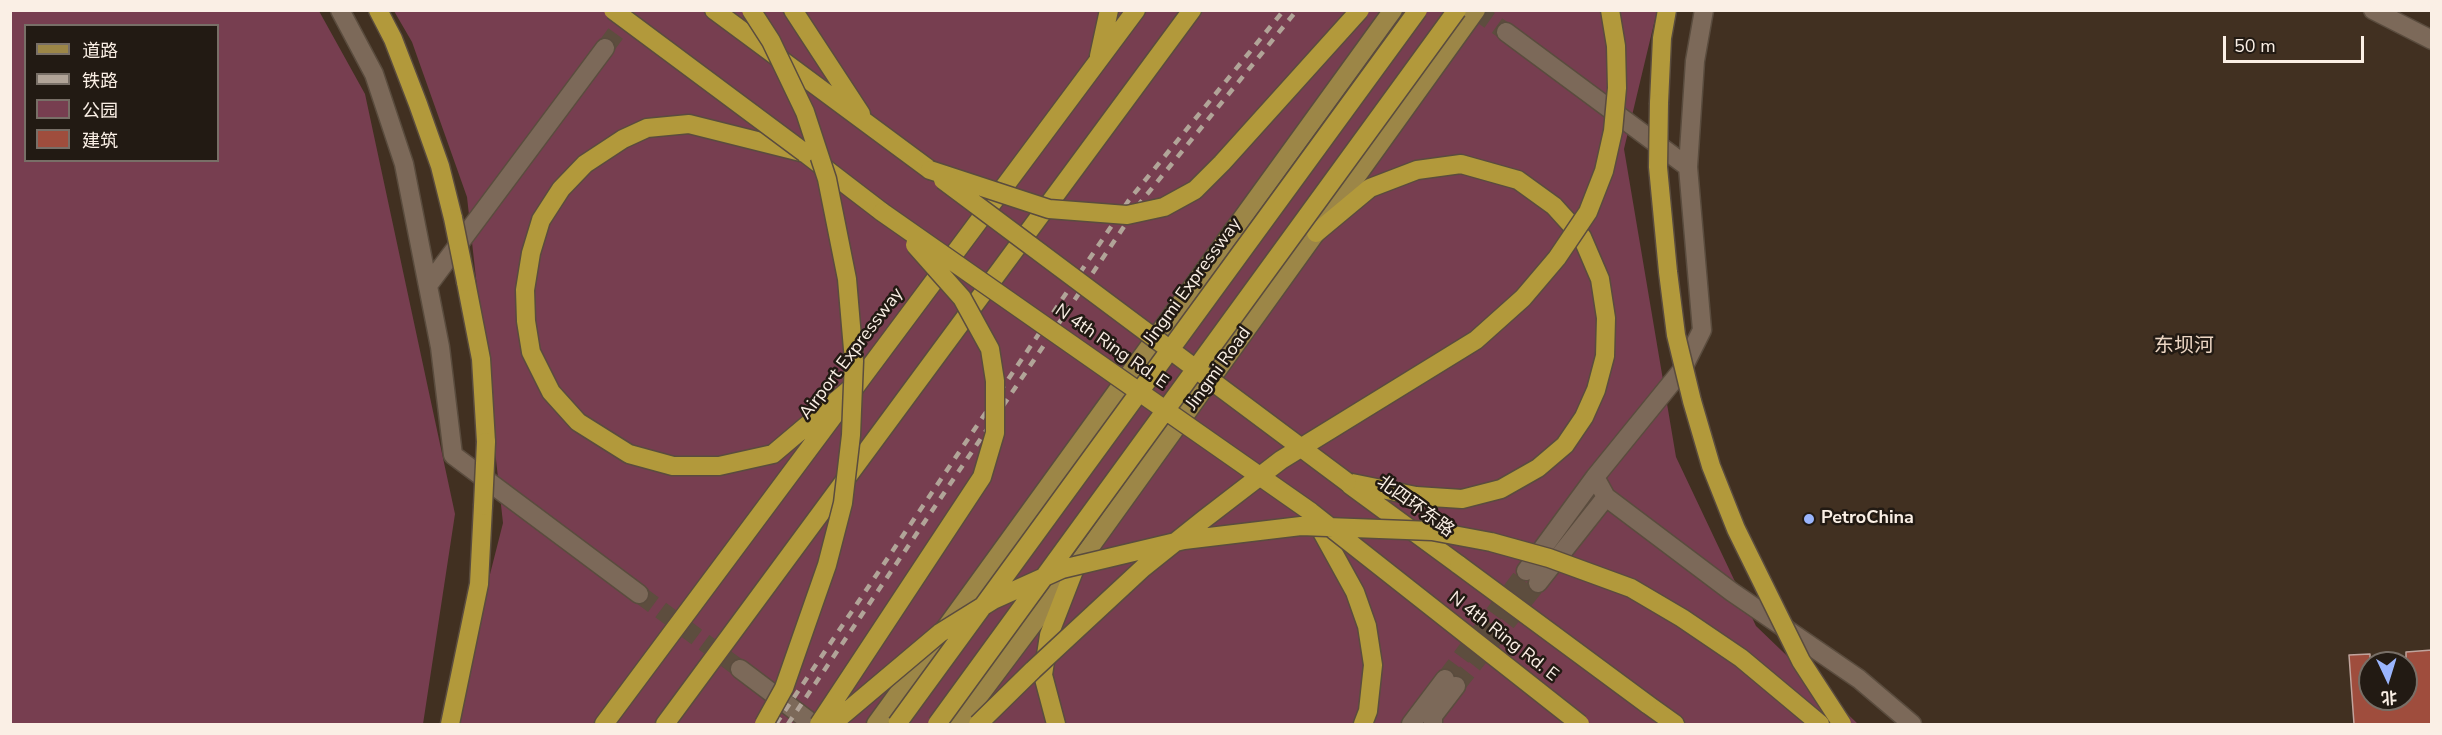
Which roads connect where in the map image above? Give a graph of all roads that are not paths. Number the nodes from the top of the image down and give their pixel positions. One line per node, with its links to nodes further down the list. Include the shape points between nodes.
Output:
1 (340, 10): 29 (street, via 374,74 404,164)
2 (378, 10): 38 (highway, bridge, via 393,39 440,166 481,359 486,442 479,584)
3 (613, 10): 24 (highway, N 4th Ring Rd. E, bridge)
4 (714, 10): 23 (highway, N 4th Ring Rd. E, bridge)
5 (751, 10): 41 (highway, bridge, via 771,41 804,112 826,179 847,279 854,361 843,503 784,688)
6 (793, 10): 23 (highway)
7 (1109, 10): 22 (highway)
8 (1136, 10): 22 (highway, Airport Expressway)
9 (1192, 10): 40 (highway)
10 (1360, 10): 26 (highway, bridge, via 1222,163 1195,190 1164,207 1127,215 1049,209)
11 (1393, 10): 45 (main road)
12 (1418, 10): 46 (highway, Jingmi Expressway, bridge)
13 (1457, 10): 47 (highway, bridge)
14 (1476, 10): 28 (main road, Jingmi Road)
15 (1610, 10): 49 (highway, bridge, via 1617,88 1604,171 1588,212 1557,258 1523,298 1476,340 1281,460 1203,520 1143,568)
16 (1667, 10): 57 (highway, bridge, via 1662,38 1658,167 1676,335 1711,466 1736,529 1801,661)
17 (1704, 10): 25 (street, via 1695,61)
18 (2373, 10): 20 (street)
19 (1506, 33): 25 (street)
20 (2432, 40)
21 (605, 48): 29 (street)
22 (1097, 62): 30 (highway, Airport Expressway)
23 (869, 126): 26 (highway, N 4th Ring Rd. E)
24 (805, 153): 27 (highway, N 4th Ring Rd. E, bridge); 30 (highway, via 689,124 646,128 585,164 561,189 541,220 531,253 525,290 531,352 551,392 578,422 629,454 673,466 708,466 773,454)
25 (1688, 167): 31 (street, via 1702,330 1682,370)
26 (930, 170): 32 (highway, N 4th Ring Rd. E, bridge)
27 (882, 212): 34 (highway, N 4th Ring Rd. E, bridge); 43 (highway, bridge, via 962,298 990,349 995,381 995,433 982,477)
28 (1316, 233): 32 (highway, via 1370,188 1417,170 1461,164 1518,180 1554,206 1582,237 1600,279 1606,318 1605,356 1588,408 1565,445 1538,468 1501,489 1462,499 1416,496); 35 (main road, Jingmi Road)
29 (429, 284): 36 (street, via 453,455)
30 (856, 384): 39 (highway, Airport Expressway)
31 (1596, 477): 33 (street); 33 (street, via 1532,577)
32 (1347, 482): 55 (highway, N 4th Ring Rd. E, bridge)
33 (1606, 497): 58 (street, via 1732,592 1859,679)
34 (1311, 512): 51 (highway, bridge, via 1355,592 1366,626 1373,665); 54 (highway, N 4th Ring Rd. E, bridge)
35 (1075, 568): 48 (main road, Jingmi Road); 50 (highway, via 1049,636 1043,675)
36 (639, 594)
37 (740, 669): 42 (street)
38 (450, 724)
39 (604, 724)
40 (665, 724)
41 (764, 724)
42 (813, 724)
43 (819, 724)
44 (832, 724): 56 (highway, bridge, via 940,633 993,600 1062,569 1184,540 1301,526 1432,531 1530,553 1631,588 1731,651)
45 (876, 724)
46 (897, 724)
47 (937, 724)
48 (958, 724)
49 (978, 724)
50 (1056, 724)
51 (1363, 724)
52 (1411, 724): 53 (street, via 1451,682 1433,716)
53 (1433, 724)
54 (1580, 724)
55 (1675, 724)
56 (1820, 724)
57 (1842, 724)
58 (1912, 724)

